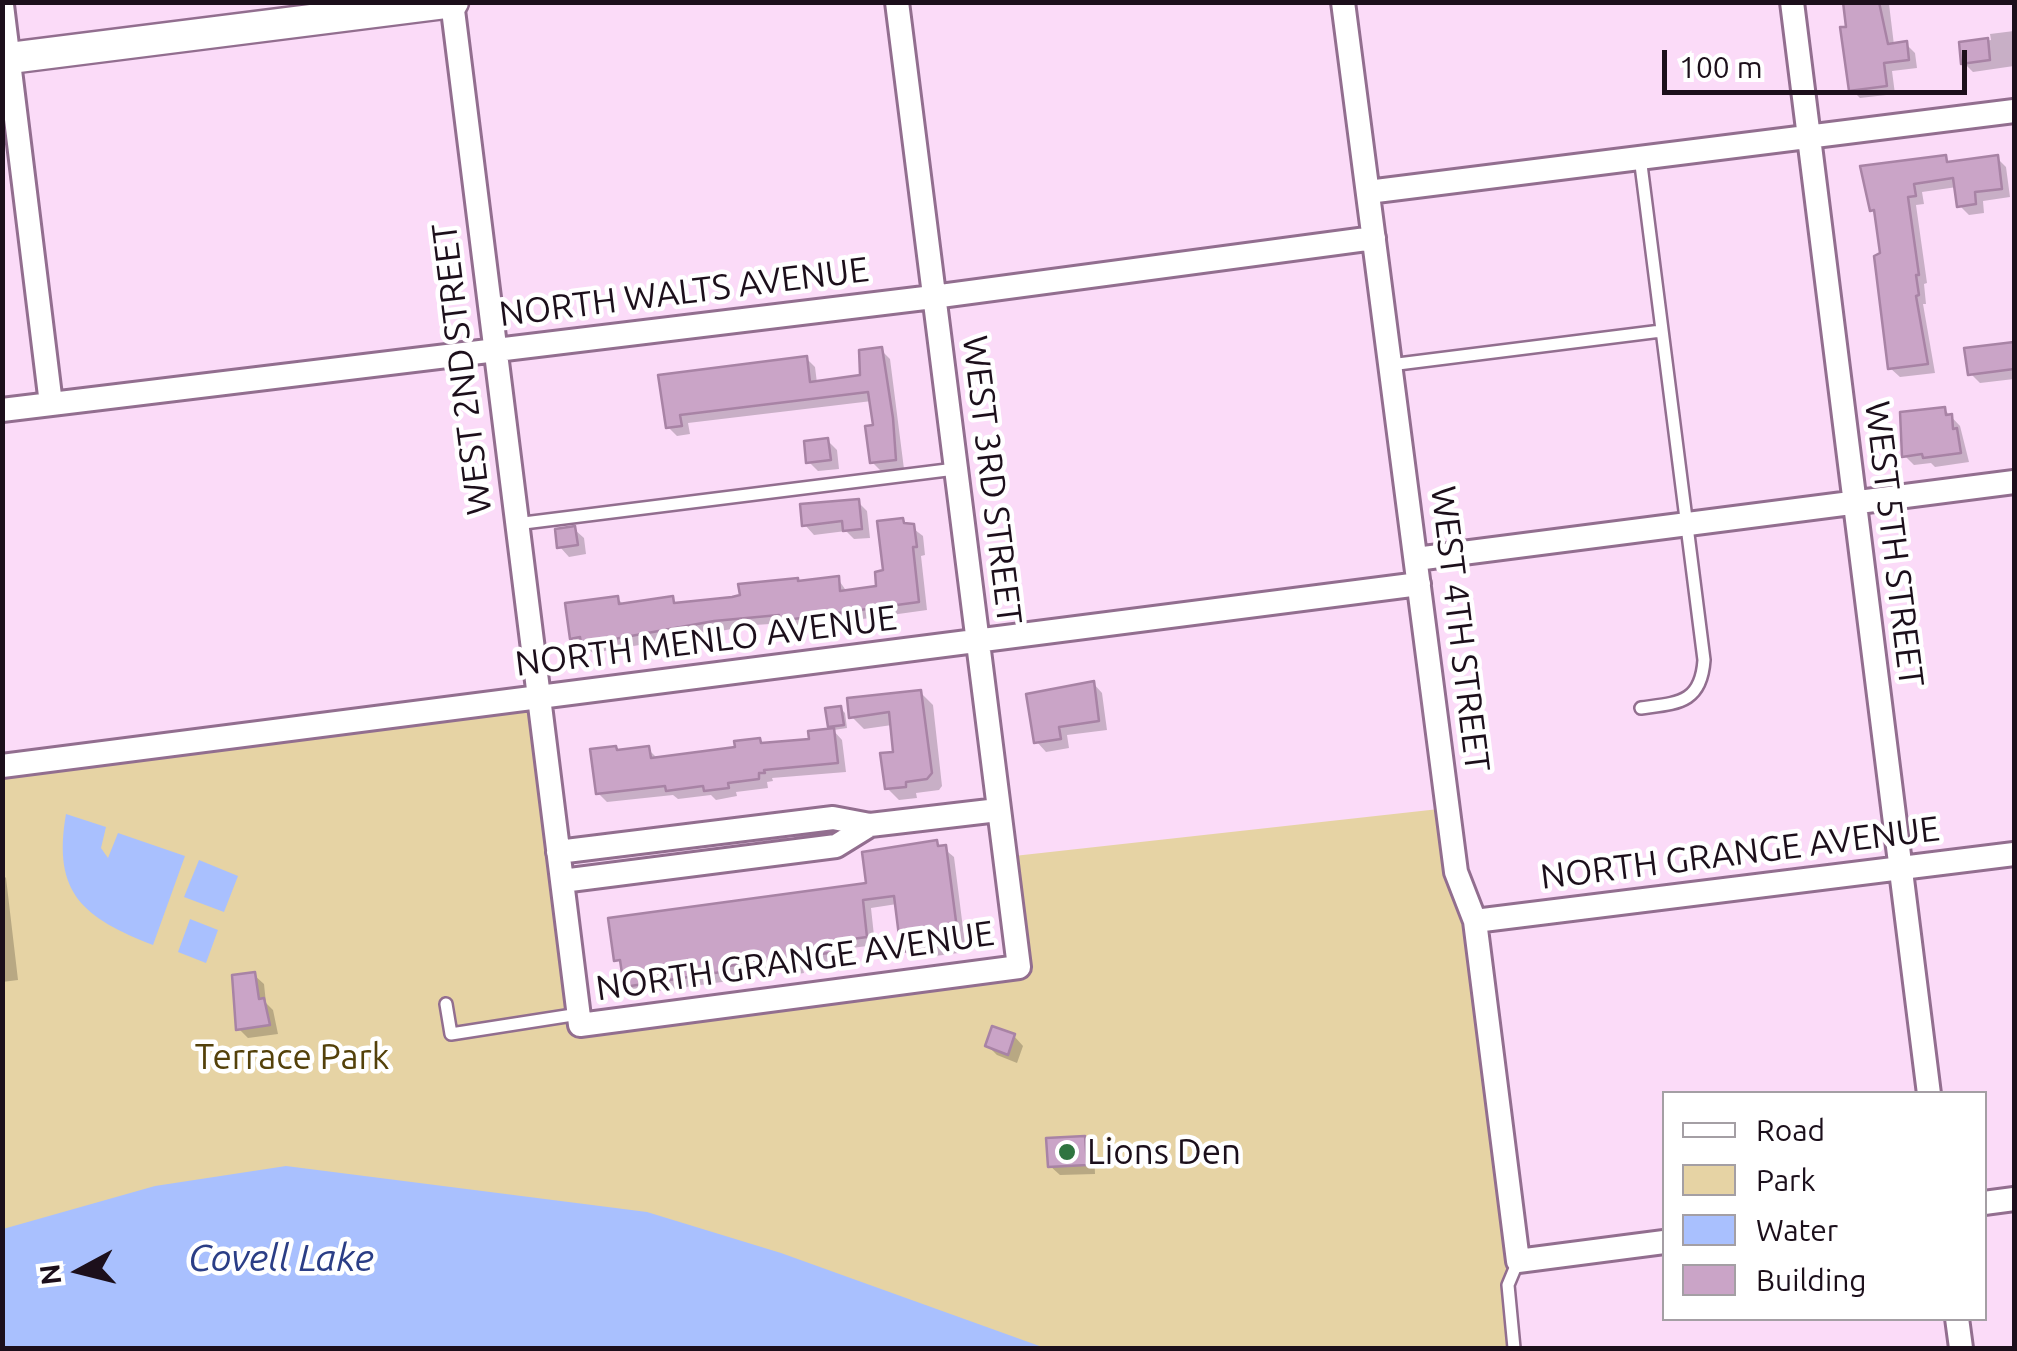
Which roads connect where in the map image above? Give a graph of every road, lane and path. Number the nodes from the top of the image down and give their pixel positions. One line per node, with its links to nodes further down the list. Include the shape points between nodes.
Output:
1 (897, 2): 12 (street, WEST 3RD STREET)
2 (1343, 2): 10 (street, WEST 4TH STREET)
3 (1792, 2): 8 (street, WEST 5TH STREET)
4 (452, 3): 6 (street); 14 (street, WEST 2ND STREET)
5 (2, 5): 6 (street)
6 (6, 59): 16 (street)
7 (2014, 110): 8 (street)
8 (1809, 136): 9 (street); 20 (street, WEST 5TH STREET)
9 (1640, 158): 10 (street); 13 (lane)
10 (1368, 192): 11 (street, WEST 4TH STREET)
11 (1374, 238): 12 (street, NORTH WALTS AVENUE); 15 (street, WEST 4TH STREET)
12 (934, 297): 14 (street, NORTH WALTS AVENUE); 18 (street, WEST 3RD STREET)
13 (1661, 331): 15 (lane); 21 (lane)
14 (495, 350): 16 (street, NORTH WALTS AVENUE); 22 (street, WEST 2ND STREET)
15 (1390, 365): 23 (street, WEST 4TH STREET)
16 (52, 404): 17 (street, NORTH WALTS AVENUE)
17 (2, 410)
18 (955, 469): 22 (lane); 25 (street, WEST 3RD STREET)
19 (2014, 482): 20 (street)
20 (1853, 503): 21 (street); 33 (street, WEST 5TH STREET)
21 (1685, 523): 23 (street); 27 (lane, via 1703,674 1688,698)
22 (516, 524): 26 (street, WEST 2ND STREET)
23 (1416, 559): 24 (street, WEST 4TH STREET)
24 (1419, 584): 25 (street, NORTH MENLO AVENUE); 35 (street, WEST 4TH STREET, via 1456,872)
25 (978, 642): 26 (street, NORTH MENLO AVENUE); 29 (street, WEST 3RD STREET)
26 (538, 698): 28 (street, NORTH MENLO AVENUE); 31 (street, WEST 2ND STREET)
27 (1641, 708)
28 (2, 766)
29 (998, 810): 30 (street); 36 (street, WEST 3RD STREET)
30 (870, 825): 31 (street, via 832,818); 34 (street, via 836,846)
31 (558, 852): 34 (street, WEST 2ND STREET)
32 (2014, 854): 33 (street, NORTH GRANGE AVENUE)
33 (1899, 868): 35 (street, NORTH GRANGE AVENUE); 39 (street, WEST 5TH STREET)
34 (562, 881): 38 (street, WEST 2ND STREET)
35 (1475, 922): 43 (street, WEST 4TH STREET)
36 (1019, 967): 38 (street, NORTH GRANGE AVENUE)
37 (446, 1004): 38 (lane, via 451,1034)
38 (579, 1019)
39 (1929, 1091)
40 (2014, 1199): 41 (street)
41 (1987, 1203)
42 (1662, 1242): 43 (street)
43 (1518, 1260): 45 (lane, via 1508,1286)
44 (1957, 1321): 46 (street)
45 (1514, 1348)
46 (1960, 1348)

